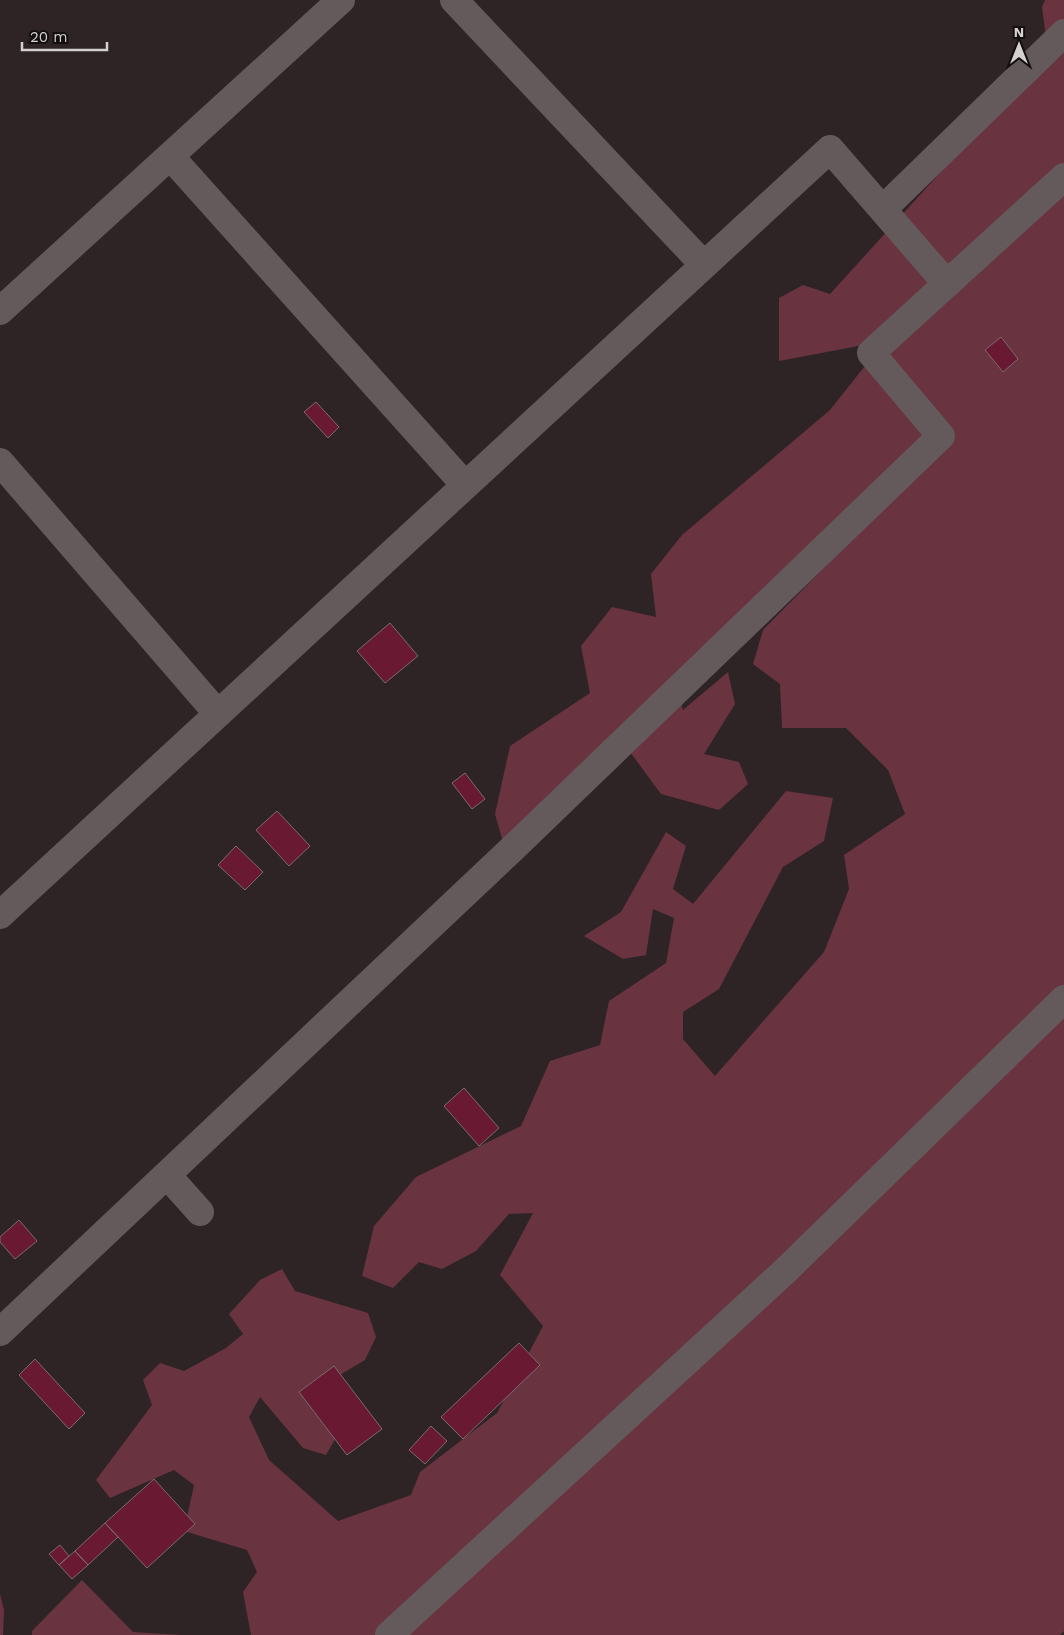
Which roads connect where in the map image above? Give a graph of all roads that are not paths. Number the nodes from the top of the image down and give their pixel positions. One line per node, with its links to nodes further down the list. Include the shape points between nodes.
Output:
1 (341, 0): 4 (lane)
2 (454, 0): 7 (lane)
3 (1064, 32): 6 (lane)
4 (170, 156): 9 (lane); 11 (lane)
5 (1064, 177): 8 (lane)
6 (883, 209): 7 (lane, via 830,149); 8 (lane)
7 (704, 265): 11 (lane)
8 (947, 284): 15 (lane, via 871,353 941,436 512,849)
9 (0, 311)
10 (0, 462): 12 (lane)
11 (465, 485): 12 (lane)
12 (218, 714): 13 (lane)
13 (0, 915)
14 (1064, 999): 18 (lane, via 784,1272)
15 (167, 1174): 16 (lane); 17 (lane)
16 (200, 1212)
17 (0, 1332)
18 (389, 1635)

